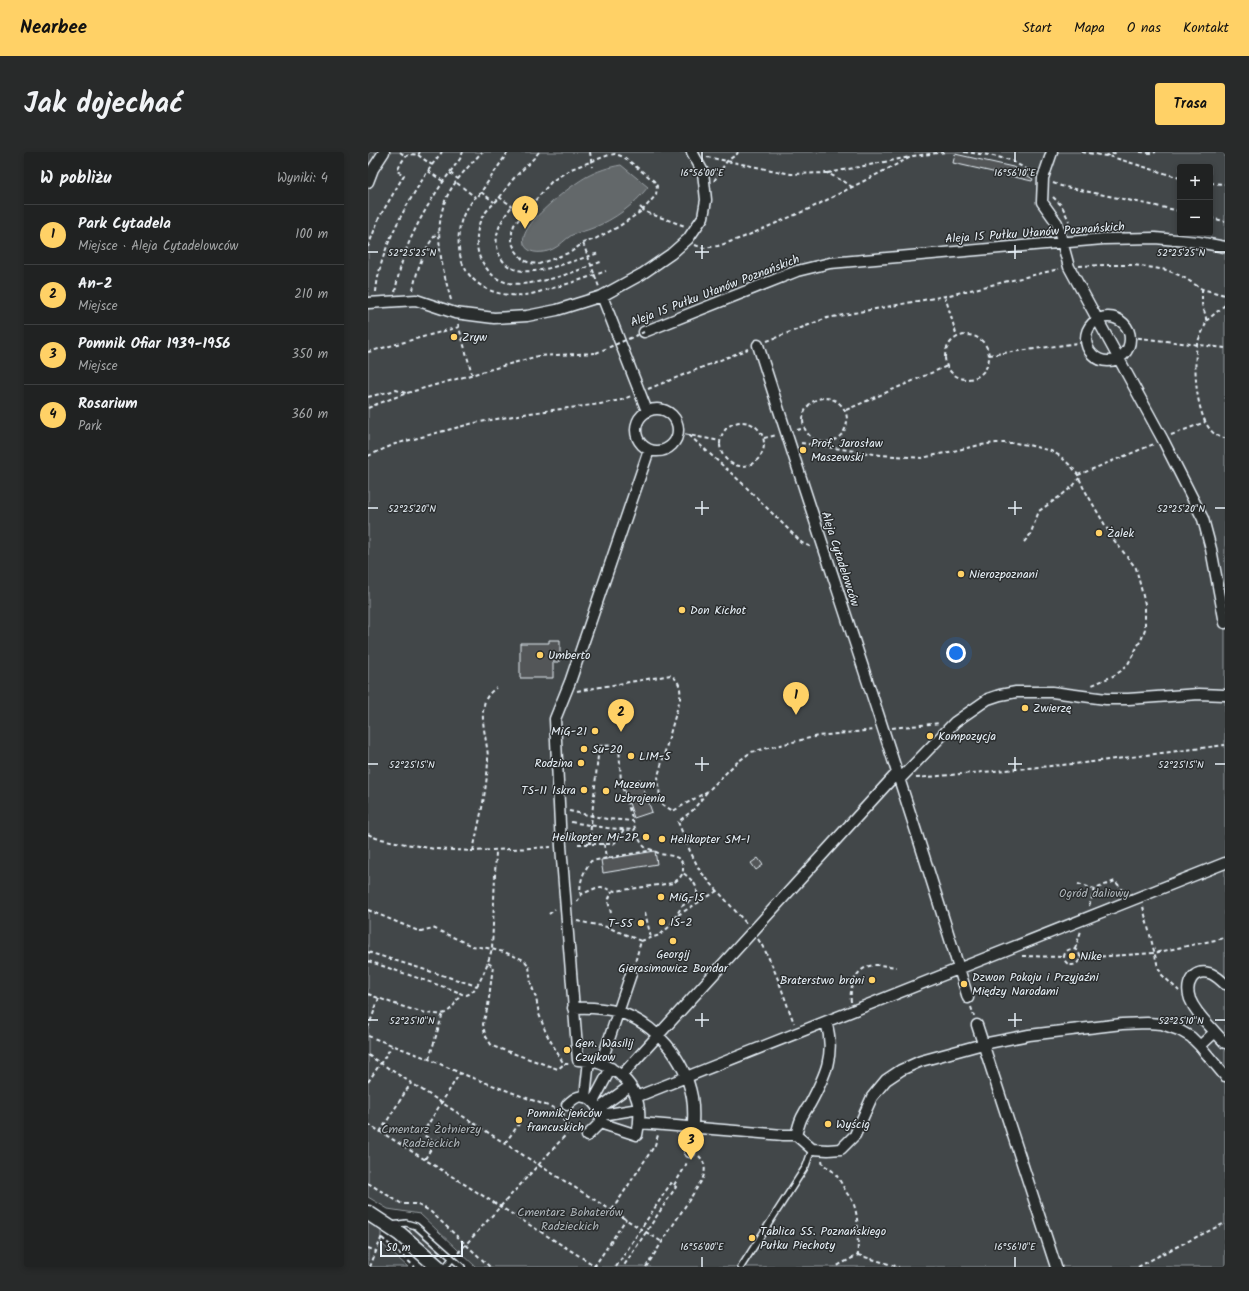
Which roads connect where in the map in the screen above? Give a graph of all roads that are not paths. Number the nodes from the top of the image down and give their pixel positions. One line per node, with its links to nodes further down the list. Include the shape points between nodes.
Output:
1 (384, 152): 4 (street, via 372,169)
2 (1052, 152): 5 (street, via 1043,178 1042,202 1057,223)
3 (693, 153): 7 (street, via 703,172 706,200 703,217 688,240 672,254)
4 (368, 182)
5 (1063, 243): 6 (street, Aleja 15 Pułku Ułanów Poznańskich, via 1155,238); 9 (street, via 1069,267); 10 (street, Aleja 15 Pułku Ułanów Poznańskich, via 830,263 797,271)
6 (1225, 247)
7 (602, 296): 8 (street, via 557,310 527,316 494,318 455,313 416,300); 13 (street)
8 (372, 302)
9 (1098, 319): 12 (street); 12 (street, via 1109,316 1119,319 1127,327 1131,337 1128,350); 12 (street, via 1087,333 1086,342 1090,352 1098,359 1109,361)
10 (644, 332)
11 (758, 345): 17 (street, Aleja Cytadelowców)
12 (1119, 358): 15 (street, via 1203,519)
13 (648, 411): 14 (street, via 638,419 635,431 639,442); 14 (street, via 659,409 670,413 677,422 678,433 672,445 661,451)
14 (649, 450): 23 (street, via 555,719 560,846)
15 (1225, 623)
16 (1225, 695): 17 (street, via 1199,694 1128,699 1106,699 1052,692 1016,692 1000,695 988,699 955,722)
17 (898, 777): 19 (street, Aleja Cytadelowców); 28 (street)
18 (1225, 863): 19 (street)
19 (960, 969): 22 (street, Aleja Cytadelowców); 25 (street)
20 (631, 974): 24 (street)
21 (1225, 984): 27 (street, via 1210,973 1202,973 1193,976 1188,990 1193,1006)
22 (968, 998)
23 (573, 1008): 24 (street, via 588,1007); 32 (street, via 578,1060)
24 (619, 1012): 28 (street); 33 (street)
25 (826, 1022): 37 (street); 46 (street, via 830,1035 826,1072 801,1118)
26 (977, 1025): 30 (street)
27 (1215, 1032): 29 (street); 31 (street)
28 (657, 1036): 35 (street); 37 (street, via 670,1048)
29 (1225, 1043)
30 (983, 1044): 31 (street, via 1028,1035 1147,1023 1162,1024 1179,1030); 47 (street, via 921,1061 901,1070 886,1080 872,1098 855,1135 841,1149); 56 (street)
31 (1200, 1046): 36 (street)
32 (589, 1060): 33 (street); 41 (street)
33 (601, 1063): 34 (street)
34 (611, 1068): 35 (street); 41 (street)
35 (621, 1076): 38 (street)
36 (1225, 1076)
37 (686, 1077): 39 (street); 44 (street, via 692,1096)
38 (630, 1086): 39 (street); 41 (street)
39 (636, 1097): 42 (street)
40 (563, 1109): 41 (street, via 577,1098)
41 (596, 1109): 42 (street); 43 (street, via 637,1135); 45 (street)
42 (639, 1109): 43 (street)
43 (640, 1123): 44 (street)
44 (693, 1127): 46 (street); 48 (street)
45 (583, 1135)
46 (796, 1135): 47 (street)
47 (812, 1149): 55 (lane, via 806,1166)
48 (690, 1152)
49 (368, 1213): 50 (street)
50 (388, 1225): 51 (lane, via 406,1223 416,1226); 52 (street)
51 (452, 1259): 53 (lane); 54 (lane)
52 (438, 1267)
53 (445, 1267)
54 (462, 1267)
55 (741, 1267)
56 (1056, 1267)

